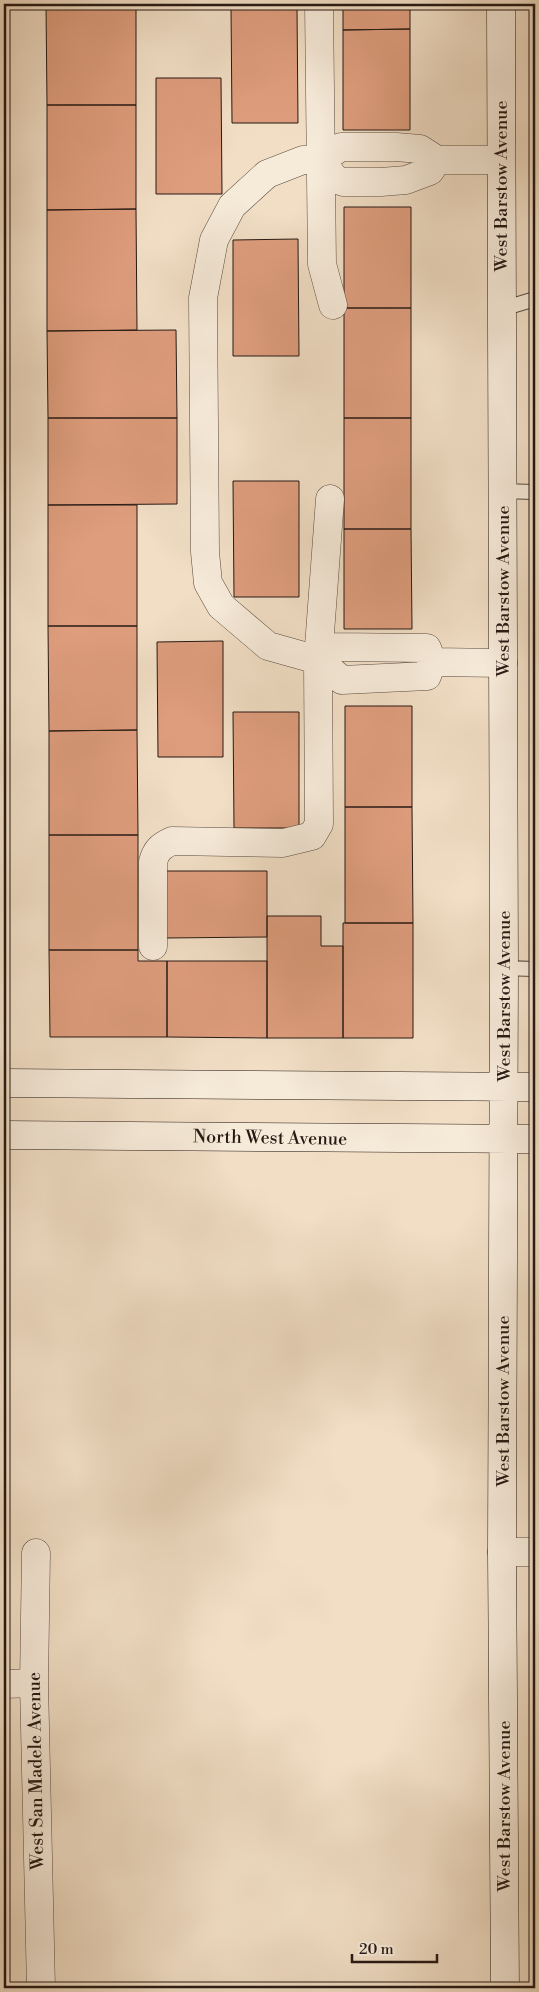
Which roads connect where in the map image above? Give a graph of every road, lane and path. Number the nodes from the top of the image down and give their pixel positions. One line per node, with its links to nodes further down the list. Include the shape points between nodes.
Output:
1 (319, 4): 3 (street)
2 (501, 4): 4 (street, West Barstow Avenue)
3 (320, 160): 4 (street, via 335,180 343,182 406,180 430,171 437,160); 6 (street, via 322,264); 11 (street, via 303,160 266,174 232,206 214,240 203,298 208,583 221,606 268,646)
4 (501, 160): 7 (street, West Barstow Avenue)
5 (535, 298): 7 (lane)
6 (333, 305)
7 (502, 309): 8 (street, West Barstow Avenue)
8 (502, 491): 9 (lane); 12 (street, West Barstow Avenue)
9 (535, 492)
10 (330, 499): 11 (street)
11 (318, 660): 12 (street, via 332,647 427,648 432,662); 13 (street, via 319,824 316,831 312,836 284,843 172,841 160,846 153,862)
12 (503, 663): 14 (street, West Barstow Avenue)
13 (153, 946)
14 (504, 968): 15 (lane); 17 (street, West Barstow Avenue)
15 (535, 970)
16 (4, 1083): 17 (street)
17 (504, 1087): 18 (street); 20 (street, West Barstow Avenue)
18 (535, 1087)
19 (4, 1135): 20 (street, North West Avenue)
20 (504, 1139): 21 (street, North West Avenue); 22 (street, West Barstow Avenue)
21 (535, 1139)
22 (502, 1552): 23 (street); 28 (street, West Barstow Avenue)
23 (535, 1552)
24 (36, 1553): 25 (street, West San Madele Avenue)
25 (34, 1683): 26 (street); 27 (street, West San Madele Avenue)
26 (4, 1684)
27 (41, 1988)
28 (505, 1988)

